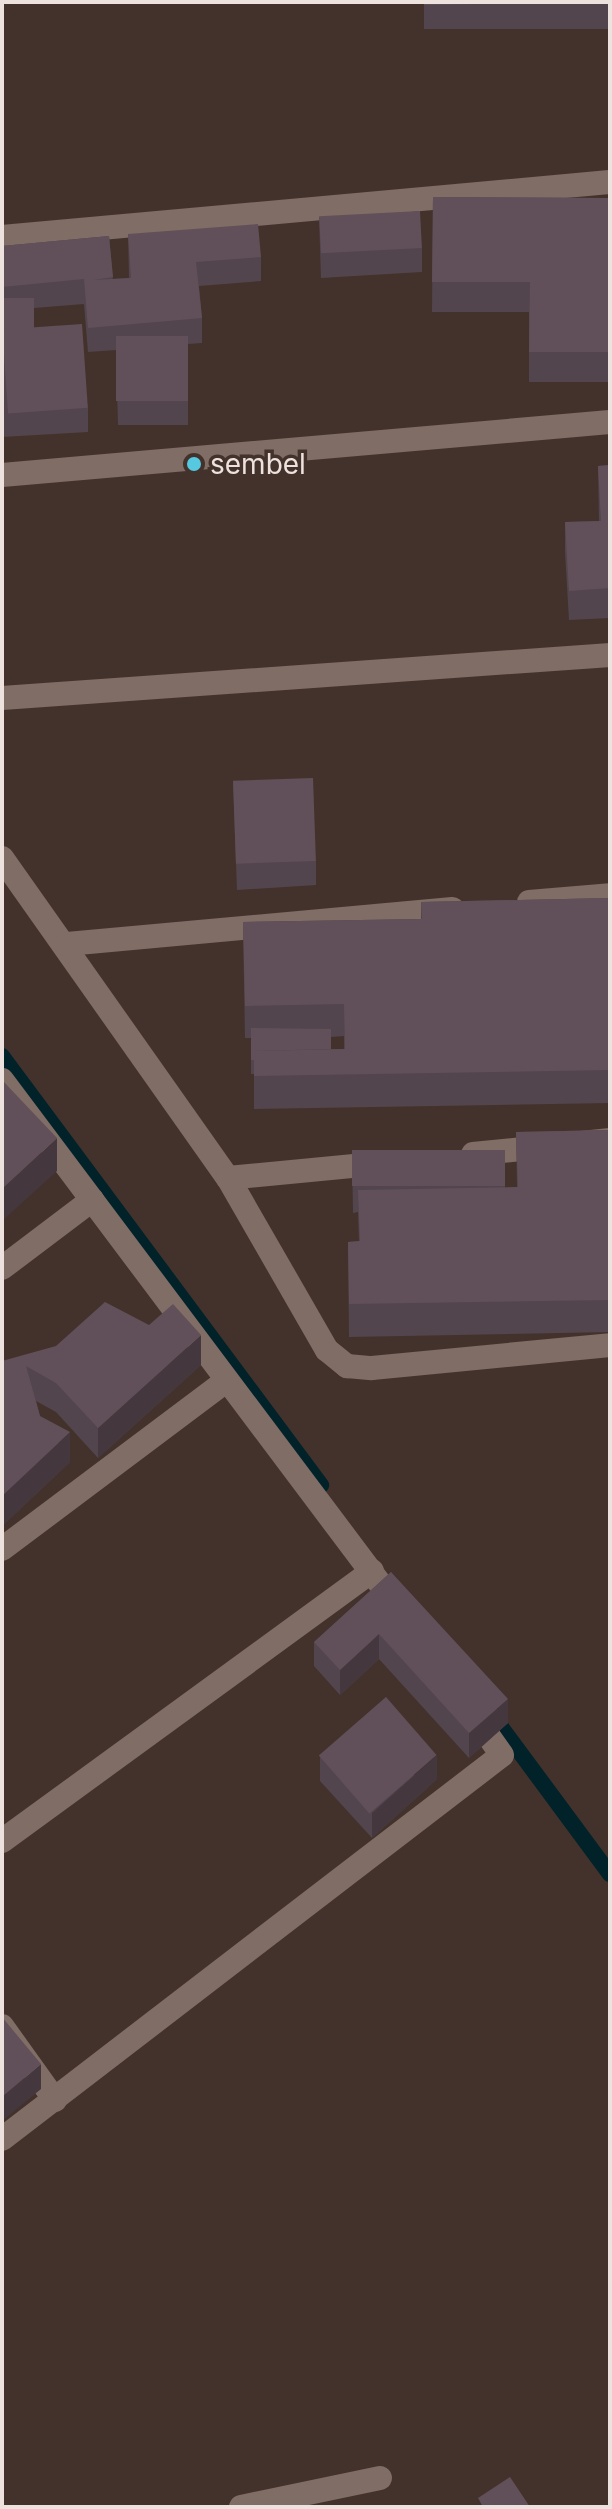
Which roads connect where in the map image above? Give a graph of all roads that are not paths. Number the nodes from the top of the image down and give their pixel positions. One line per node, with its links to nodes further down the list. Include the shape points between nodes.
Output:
1 (610, 182): 2 (street)
2 (2, 237)
3 (610, 422): 4 (street)
4 (2, 475)
5 (610, 655): 6 (street)
6 (2, 698)
7 (2, 858): 11 (street)
8 (610, 895): 9 (street)
9 (501, 904)
10 (470, 907): 11 (street)
11 (67, 944): 16 (street)
12 (2, 1080): 17 (street)
13 (610, 1140): 14 (street)
14 (451, 1156)
15 (403, 1161): 16 (street)
16 (228, 1178): 19 (street, via 327,1350 347,1366)
17 (92, 1200): 18 (street); 20 (street)
18 (2, 1268)
19 (610, 1345)
20 (227, 1380): 21 (street); 22 (street)
21 (2, 1549)
22 (372, 1571): 23 (street); 25 (street)
23 (415, 1632)
24 (459, 1694): 27 (street, via 502,1755)
25 (2, 1841)
26 (2, 2026): 27 (street)
27 (55, 2100): 28 (street)
28 (2, 2139)
29 (380, 2478): 30 (street)
30 (241, 2507)

